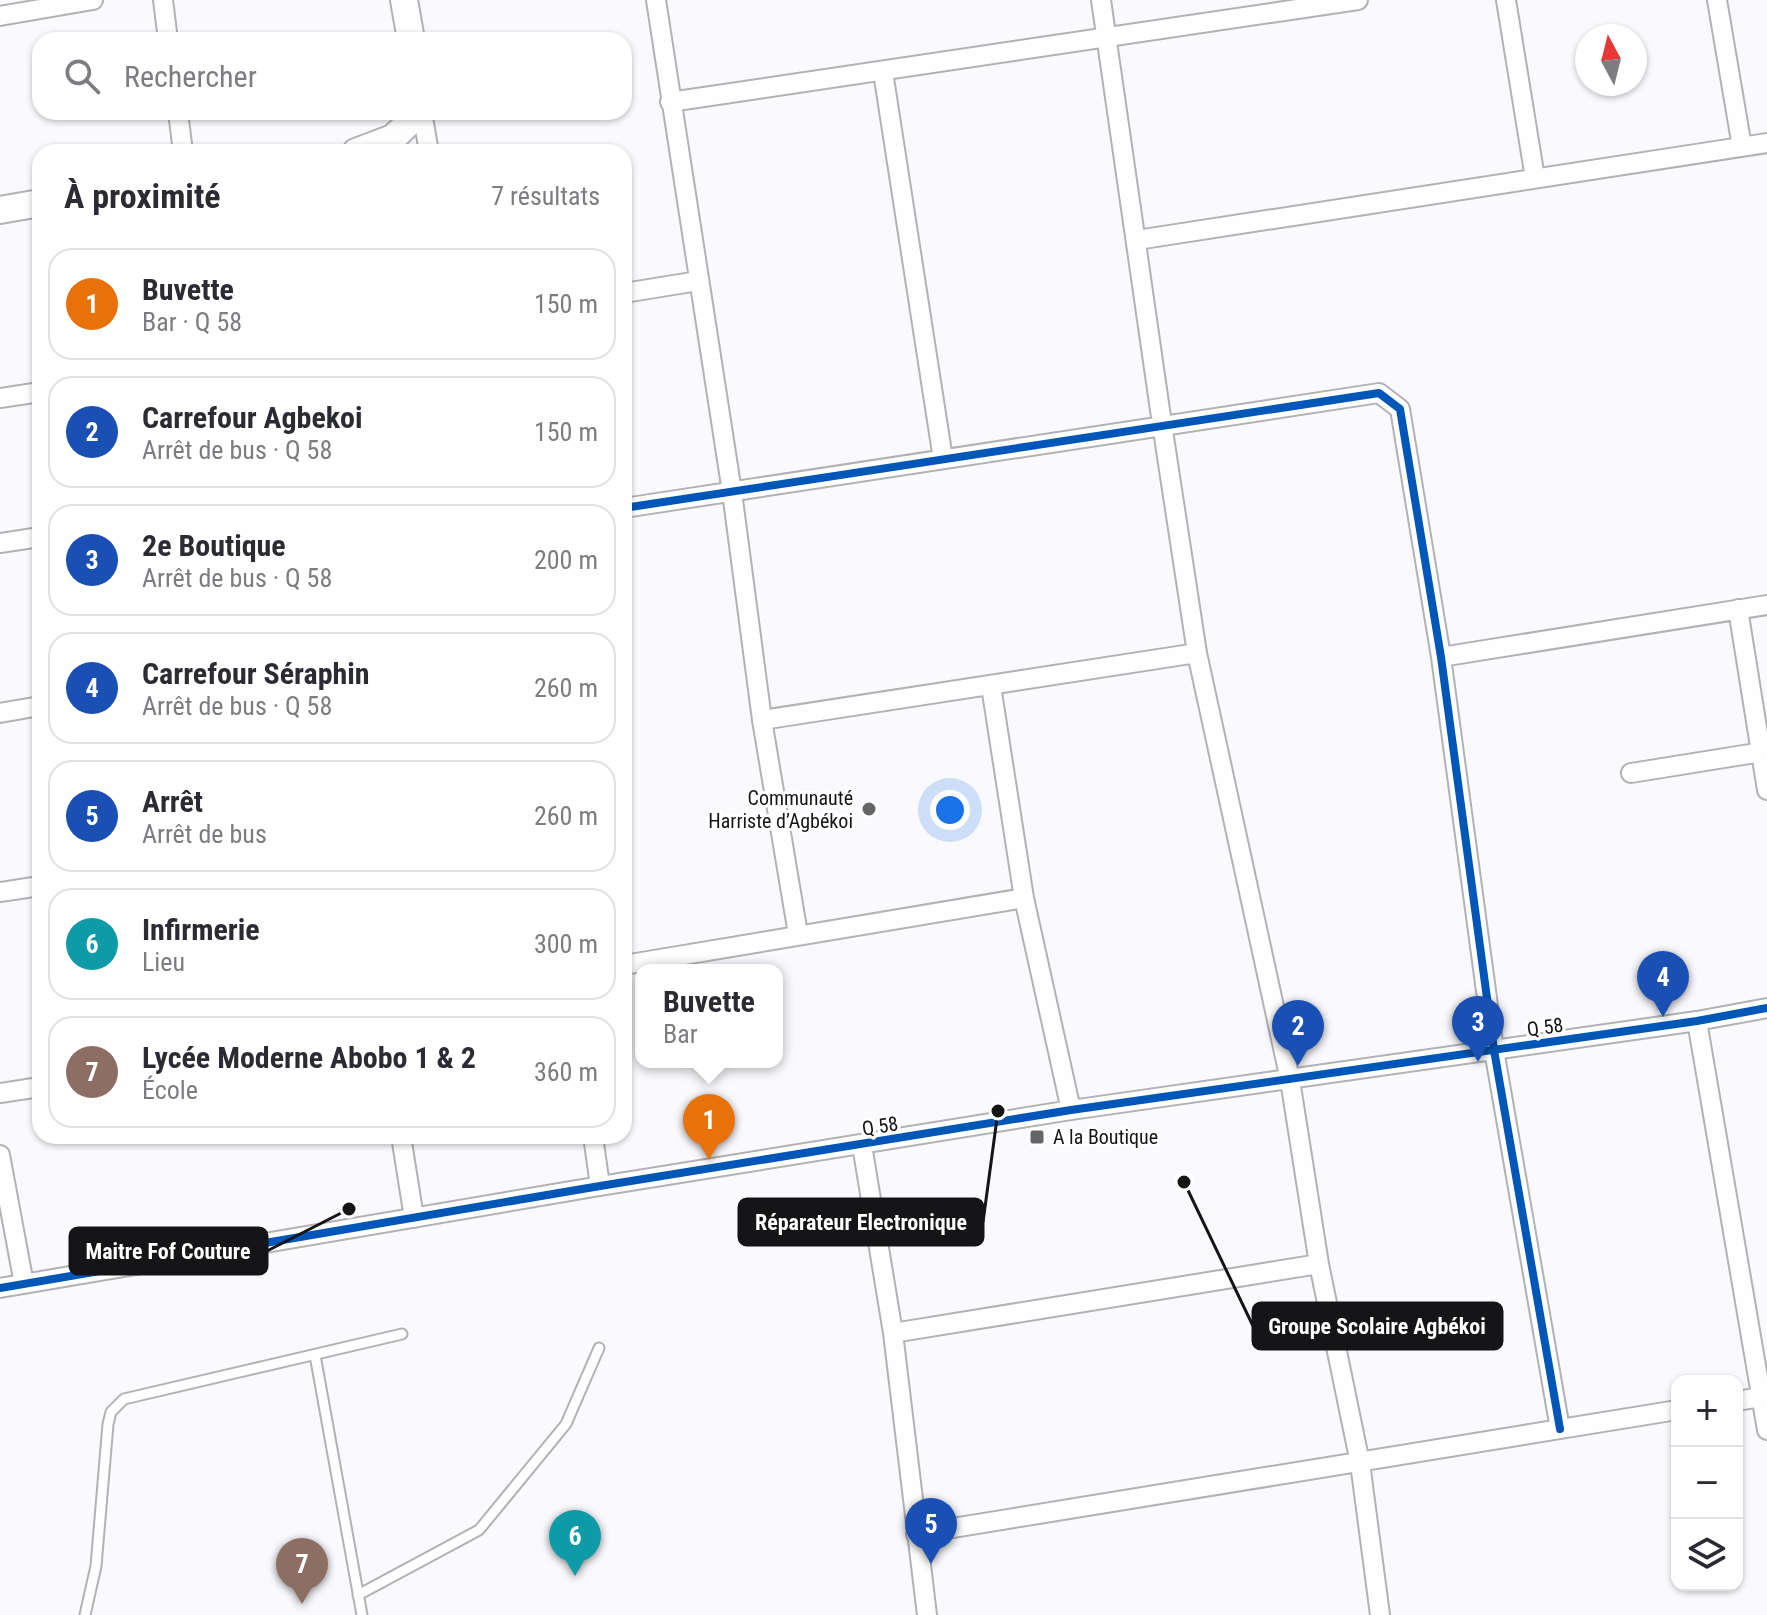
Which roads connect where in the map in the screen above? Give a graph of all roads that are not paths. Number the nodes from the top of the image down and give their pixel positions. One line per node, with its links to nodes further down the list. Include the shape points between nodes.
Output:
1 (93, 0): 9 (street)
2 (163, 0): 10 (street)
3 (404, 0): 11 (street)
4 (656, 0): 14 (street)
5 (1101, 0): 12 (street)
6 (1358, 0): 12 (street)
7 (1506, 0): 23 (street)
8 (1717, 0): 22 (street)
9 (0, 16)
10 (167, 32)
11 (410, 32)
12 (1107, 39): 13 (street); 26 (street)
13 (883, 72): 14 (street); 32 (street)
14 (670, 102): 27 (street)
15 (179, 120): 19 (street)
16 (412, 120): 20 (street)
17 (423, 120): 21 (street)
18 (1767, 143): 22 (street)
19 (182, 144)
20 (377, 144)
21 (427, 144)
22 (1742, 147): 23 (street)
23 (1535, 178): 26 (street)
24 (32, 204): 25 (street)
25 (0, 210)
26 (1137, 240): 31 (street)
27 (698, 281): 28 (street); 33 (street)
28 (632, 292)
29 (32, 393): 30 (street)
30 (0, 398)
31 (1162, 424): 32 (street); 39 (street); 40 (street, via 1379,393 1389,399 1400,409)
32 (943, 459): 33 (street)
33 (732, 492): 34 (street); 44 (street)
34 (632, 507)
35 (32, 538): 36 (street)
36 (0, 543)
37 (1767, 605): 38 (street)
38 (1738, 609): 40 (street); 45 (street)
39 (1197, 653): 41 (street); 56 (street)
40 (1441, 657): 55 (street)
41 (991, 686): 44 (street); 50 (street)
42 (32, 707): 43 (street)
43 (0, 713)
44 (762, 720): 51 (street)
45 (1762, 752): 46 (street); 47 (street)
46 (1631, 773)
47 (1767, 790)
48 (32, 887): 49 (street)
49 (0, 892)
50 (1024, 898): 51 (street); 59 (street)
51 (798, 934): 52 (street)
52 (632, 964)
53 (1767, 1008): 54 (street, Q 58)
54 (1697, 1021): 55 (street, Q 58); 73 (street)
55 (1494, 1050): 56 (street, Q 58); 76 (street)
56 (1290, 1080): 59 (street, Q 58); 66 (street)
57 (32, 1088): 58 (street)
58 (0, 1093)
59 (1071, 1110): 62 (street, Q 58)
60 (402, 1144): 65 (street)
61 (594, 1144): 64 (street)
62 (862, 1145): 64 (street, Q 58); 69 (street)
63 (0, 1155): 67 (street)
64 (600, 1186): 65 (street, Q 58)
65 (414, 1218): 67 (street, Q 58)
66 (1319, 1264): 69 (street); 78 (street)
67 (24, 1284): 68 (street, Q 58)
68 (0, 1288)
69 (893, 1333): 79 (street)
70 (402, 1334): 72 (lane)
71 (599, 1348): 80 (lane, via 566,1424 479,1530)
72 (315, 1355): 80 (lane); 81 (lane, via 124,1399 111,1412 96,1566)
73 (1764, 1396): 74 (street); 77 (street)
74 (1743, 1400)
75 (1671, 1411): 76 (street)
76 (1560, 1429): 78 (street)
77 (1767, 1430)
78 (1360, 1463): 79 (street); 84 (street)
79 (916, 1534): 83 (street)
80 (358, 1595): 82 (lane)
81 (85, 1615)
82 (362, 1615)
83 (927, 1615)
84 (1380, 1615)

